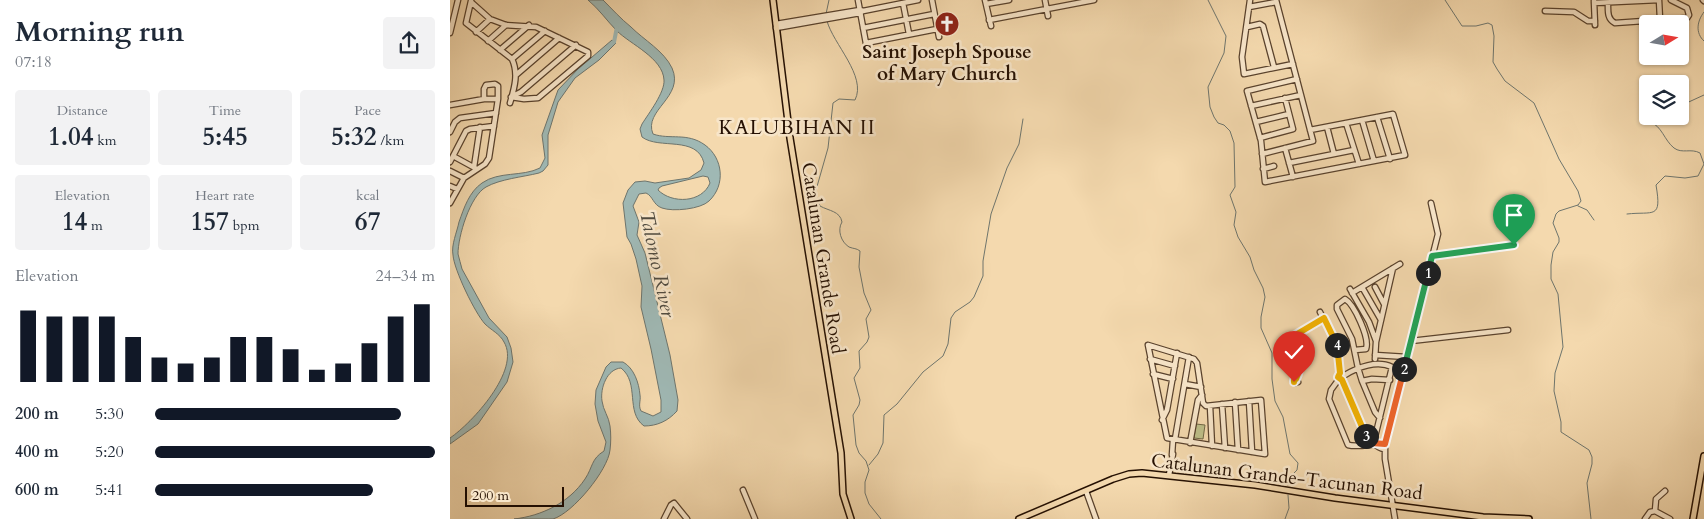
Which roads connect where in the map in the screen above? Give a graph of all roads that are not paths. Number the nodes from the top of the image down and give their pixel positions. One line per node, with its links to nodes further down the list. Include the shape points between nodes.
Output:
1 (458, 0): 39 (street)
2 (773, 0): 32 (main road, Catalunan Grande Road)
3 (858, 0): 20 (street)
4 (918, 0): 16 (street)
5 (932, 0): 22 (street)
6 (1009, 0): 14 (street)
7 (1045, 0): 19 (street)
8 (1094, 0): 19 (street)
9 (1250, 0): 18 (street)
10 (1659, 0): 17 (street); 23 (street)
11 (1671, 0): 24 (street, via 1688,8)
12 (471, 1): 26 (street); 38 (street, via 466,23)
13 (1276, 1): 18 (street); 49 (street)
14 (986, 2): 28 (street)
15 (1594, 2): 17 (street); 21 (street, via 1595,23 1574,12)
16 (904, 3): 20 (street); 27 (street)
17 (1608, 3): 29 (street, via 1609,18 1615,23)
18 (1250, 7): 34 (street)
19 (1047, 9): 25 (street); 28 (street)
20 (861, 11): 32 (street); 35 (street)
21 (1545, 12)
22 (934, 14): 27 (street); 36 (street)
23 (1660, 15)
24 (1688, 15)
25 (1048, 16)
26 (490, 19): 30 (street); 38 (street)
27 (907, 20): 35 (street); 40 (street)
28 (989, 20): 33 (street)
29 (1639, 21)
30 (506, 24): 31 (street); 43 (street)
31 (529, 25): 37 (street); 46 (street)
32 (776, 26): 147 (main road, Catalunan Grande Road, via 790,138 841,453 843,490)
33 (991, 26)
34 (1247, 27): 50 (street, via 1263,26); 50 (street, via 1242,57 1244,74)
35 (863, 28): 44 (street)
36 (937, 29): 40 (street); 41 (street)
37 (545, 31): 42 (street); 48 (street)
38 (476, 32): 43 (street)
39 (450, 33)
40 (910, 34): 44 (street)
41 (939, 36)
42 (559, 38): 45 (street); 51 (street)
43 (488, 41): 46 (street)
44 (866, 43): 47 (street)
45 (576, 45): 54 (street); 54 (street, via 587,51 588,56 539,98)
46 (500, 50): 48 (street)
47 (867, 50)
48 (512, 59): 51 (street)
49 (1293, 64): 50 (street); 52 (street)
50 (1274, 68)
51 (516, 75): 54 (street)
52 (1297, 79): 53 (street); 60 (street, via 1247,91)
53 (1301, 94): 55 (street); 70 (street)
54 (512, 97): 58 (street)
55 (1285, 98): 60 (street); 62 (street)
56 (498, 99): 57 (street); 57 (street, via 498,86 492,84 484,87); 61 (street)
57 (484, 100): 59 (street)
58 (510, 103)
59 (450, 105)
60 (1252, 106): 65 (street)
61 (496, 113): 67 (street); 71 (street, via 460,118)
62 (1289, 114): 65 (street); 72 (street, via 1293,129)
63 (1377, 118): 64 (street); 78 (street); 78 (street, via 1394,114 1405,154)
64 (1362, 120): 66 (street); 79 (street)
65 (1256, 122): 72 (street)
66 (1346, 123): 69 (street); 74 (street)
67 (494, 126): 68 (street); 84 (street, via 488,161)
68 (480, 127): 77 (street, via 466,131); 84 (street)
69 (1327, 127): 70 (street); 76 (street)
70 (1310, 130): 73 (street, via 1313,141)
71 (450, 132)
72 (1260, 138): 75 (street)
73 (1285, 148): 75 (street); 81 (street)
74 (1354, 150): 76 (street); 82 (street)
75 (1262, 154): 85 (street)
76 (1334, 154): 81 (street)
77 (453, 156): 80 (street); 84 (street)
78 (1390, 159): 79 (street)
79 (1374, 161): 82 (street)
80 (450, 162)
81 (1289, 163): 87 (street)
82 (1359, 164): 87 (street)
83 (1274, 166): 85 (street)
84 (475, 168): 88 (street)
85 (1263, 169): 87 (street, via 1266,183)
86 (450, 171): 88 (street)
87 (1293, 177)
88 (464, 178): 90 (street)
89 (450, 186): 90 (street)
90 (457, 189): 91 (street)
91 (450, 201)
92 (1431, 202): 94 (street, via 1438,230)
93 (1514, 245): 94 (street)
94 (1432, 256): 104 (street)
95 (1400, 264): 96 (street)
96 (1394, 268): 97 (street); 99 (street)
97 (1362, 287): 102 (street); 105 (street, via 1351,291 1372,328)
98 (1376, 288): 99 (street)
99 (1385, 305): 102 (street)
100 (1320, 312): 101 (street)
101 (1324, 318): 114 (street, via 1338,348); 116 (street, via 1292,338 1300,362)
102 (1381, 321): 105 (street)
103 (1508, 330): 104 (street)
104 (1411, 341): 109 (street)
105 (1376, 342): 109 (street, via 1375,357)
106 (1355, 350): 106 (street, via 1366,349 1367,340 1349,301 1345,299 1337,308); 112 (street)
107 (1177, 353): 108 (street); 110 (street, via 1148,345); 111 (street)
108 (1189, 357): 119 (street); 120 (street, via 1196,361)
109 (1407, 357): 132 (street)
110 (1150, 359): 111 (street); 113 (street)
111 (1175, 366): 115 (street)
112 (1358, 368): 114 (street); 117 (street, via 1392,366); 118 (street)
113 (1153, 374): 115 (street); 127 (street)
114 (1342, 377): 130 (street, via 1364,432); 130 (street, via 1331,390 1329,399 1347,444)
115 (1172, 379): 127 (street)
116 (1296, 379)
117 (1390, 380): 118 (street); 126 (street)
118 (1362, 381): 126 (street)
119 (1184, 384): 120 (street); 128 (street)
120 (1200, 387): 121 (street)
121 (1202, 395): 125 (street, via 1204,404); 129 (street, via 1198,400)
122 (1249, 400): 123 (street); 135 (street); 135 (street, via 1262,400 1265,452)
123 (1235, 402): 124 (street); 134 (street)
124 (1222, 404): 125 (street); 133 (street)
125 (1210, 406): 131 (street)
126 (1380, 418): 130 (street)
127 (1162, 420): 128 (street, via 1167,438)
128 (1175, 440): 129 (street); 137 (street)
129 (1190, 443): 131 (street)
130 (1372, 443): 132 (street, via 1377,447)
131 (1212, 446): 133 (street)
132 (1385, 446): 142 (street)
133 (1225, 448): 134 (street)
134 (1238, 450): 135 (street)
135 (1252, 452)
136 (1704, 456): 141 (main road)
137 (1169, 475): 139 (main road, Catalunan Grande-Tacunan Road, via 1129,474); 142 (main road, Catalunan Grande-Tacunan Road)
138 (743, 490): 146 (street)
139 (1086, 491): 148 (main road, Catalunan Grande-Tacunan Road); 149 (street)
140 (1665, 491): 143 (street, via 1656,499)
141 (1701, 492): 154 (main road)
142 (1393, 505): 150 (street); 151 (main road, Catalunan Grande-Tacunan Road, via 1483,517)
143 (1655, 511): 152 (street); 153 (street)
144 (666, 518): 145 (street, via 674,503)
145 (687, 519)
146 (755, 519)
147 (851, 519)
148 (1019, 519)
149 (1096, 519)
150 (1395, 519)
151 (1529, 519)
152 (1645, 519)
153 (1670, 519)
154 (1693, 519)

